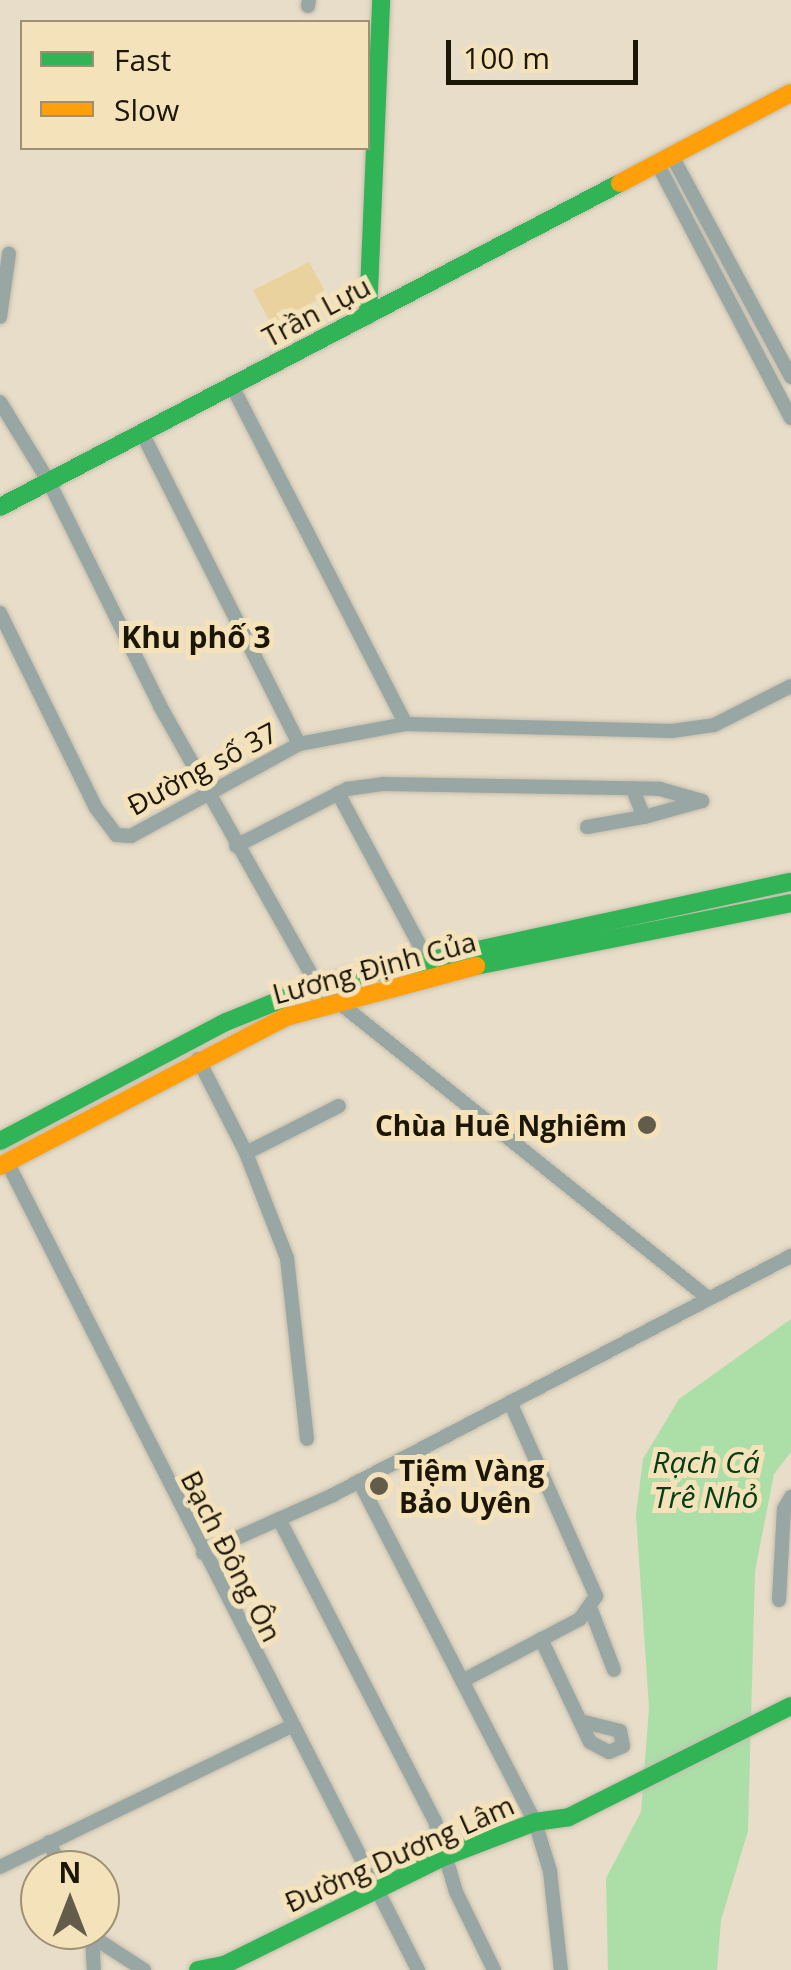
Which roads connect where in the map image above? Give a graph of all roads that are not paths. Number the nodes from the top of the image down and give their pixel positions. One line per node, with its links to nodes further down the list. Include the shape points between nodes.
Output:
1 (381, 0): 2 (street)
2 (372, 84): 6 (street)
3 (791, 93): 4 (street, Trần Lựu)
4 (664, 160): 6 (street, Trần Lựu); 8 (street); 11 (street)
5 (9, 254): 7 (street)
6 (368, 314): 9 (street, Trần Lựu)
7 (0, 318)
8 (791, 378)
9 (232, 386): 12 (street, Trần Lựu); 17 (street)
10 (0, 402): 13 (street)
11 (791, 418)
12 (142, 433): 13 (street, Trần Lựu); 18 (street)
13 (50, 482): 14 (street, Trần Lựu); 21 (street)
14 (0, 508)
15 (0, 613): 21 (street, Đường số 37, via 96,808 116,835 132,836)
16 (791, 686): 17 (street, Đường số 37, via 714,725 672,731)
17 (406, 724): 18 (street, Đường số 37)
18 (299, 744): 21 (street, Đường số 37)
19 (632, 788): 20 (street, via 384,784); 22 (street); 22 (street, via 702,800)
20 (338, 793): 24 (street); 27 (street)
21 (208, 794): 24 (street)
22 (644, 817): 23 (street)
23 (587, 827)
24 (236, 846): 28 (street)
25 (791, 882): 27 (street, Lương Định Của)
26 (783, 904): 29 (street, Lương Định Của)
27 (426, 957): 28 (street, Lương Định Của)
28 (317, 985): 29 (street); 32 (street, Lương Định Của, via 226,1022)
29 (336, 1000): 30 (street, Lương Định Của); 36 (street)
30 (198, 1059): 33 (street); 34 (street, Lương Định Của)
31 (339, 1106): 33 (street)
32 (0, 1142): 34 (street)
33 (246, 1153): 38 (street, via 287,1258)
34 (3, 1164): 42 (street, Bạch Đông Ôn)
35 (791, 1256): 36 (street)
36 (708, 1298): 37 (street)
37 (510, 1402): 39 (street); 45 (street, via 593,1580)
38 (307, 1439)
39 (359, 1481): 41 (street); 48 (street)
40 (791, 1497): 43 (street)
41 (279, 1519): 42 (street); 55 (street, via 435,1820)
42 (202, 1552): 51 (street, Bạch Đông Ôn)
43 (786, 1578): 44 (street)
44 (779, 1600)
45 (591, 1610): 46 (street); 47 (street)
46 (541, 1639): 48 (street); 50 (street)
47 (614, 1670)
48 (462, 1682): 52 (street)
49 (791, 1706): 52 (street, Đường Dương Lâm, via 569,1817)
50 (580, 1721)
51 (290, 1727): 53 (street); 57 (street, Bạch Đông Ôn)
52 (535, 1822): 55 (street, Đường Dương Lâm); 64 (street, via 550,1871)
53 (49, 1842): 54 (street); 56 (street)
54 (53, 1850)
55 (446, 1856): 57 (street, Đường Dương Lâm); 63 (street)
56 (0, 1866)
57 (376, 1890): 59 (street, Đường Dương Lâm); 62 (street, Bạch Đông Ôn)
58 (115, 1950): 60 (street)
59 (223, 1968): 61 (street, Đường Dương Lâm)
60 (144, 1970)
61 (198, 1970)
62 (418, 1970)
63 (494, 1970)
64 (562, 1970)

